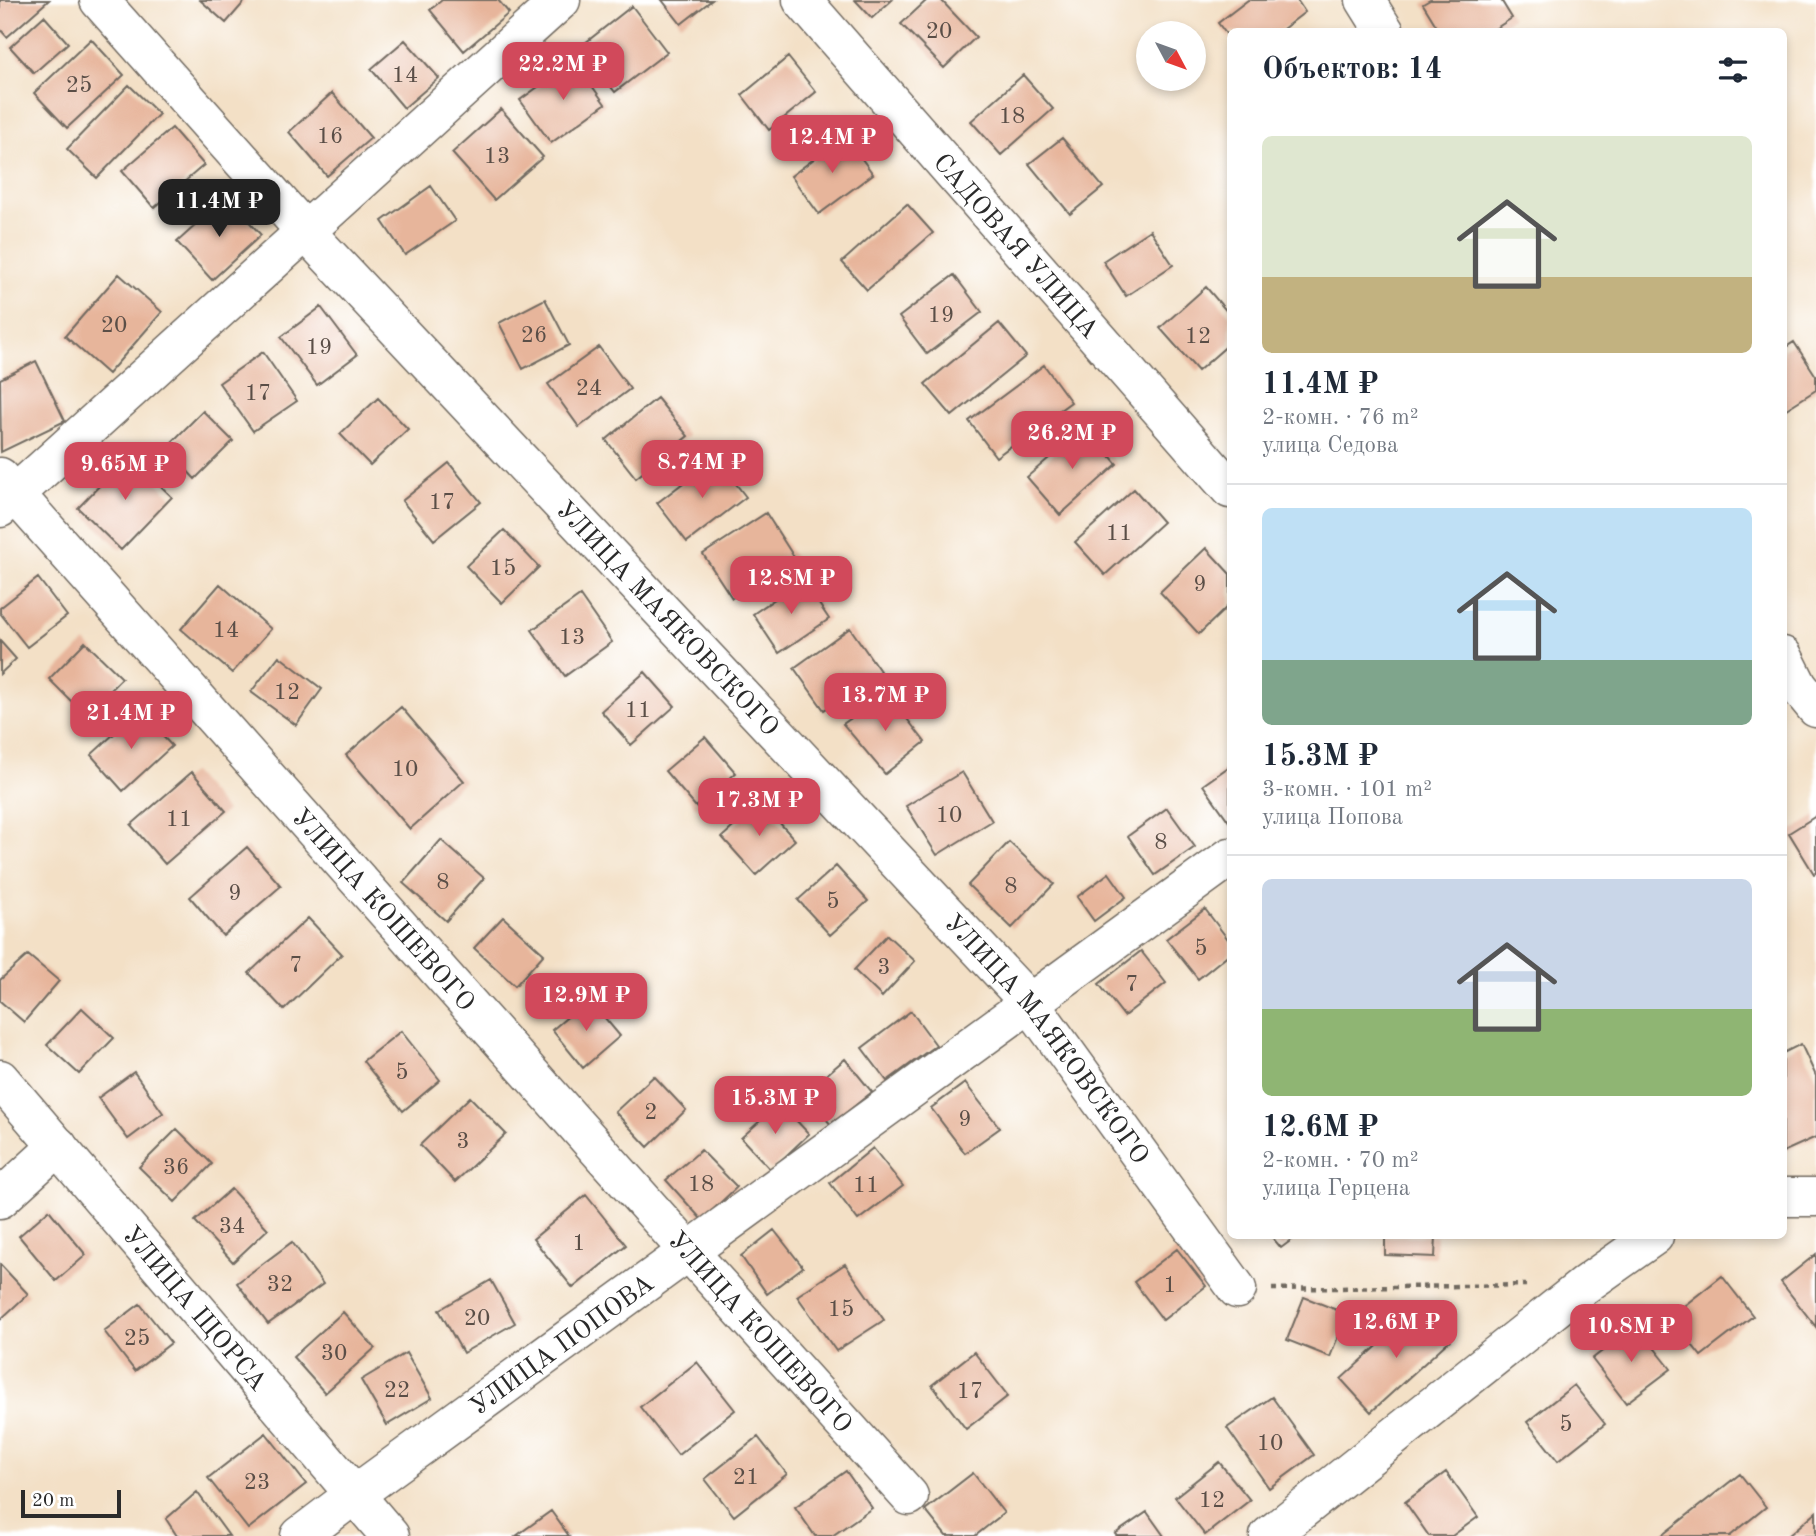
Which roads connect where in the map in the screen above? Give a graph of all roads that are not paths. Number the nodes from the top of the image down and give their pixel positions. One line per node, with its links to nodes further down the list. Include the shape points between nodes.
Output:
1 (99, 0): 6 (street, УЛИЦА МАЯКОВСКОГО)
2 (561, 0): 6 (street)
3 (802, 0): 7 (street, САДОВАЯ УЛИЦА)
4 (1365, 0): 5 (street)
5 (1382, 28)
6 (305, 232): 8 (street); 10 (street, УЛИЦА МАЯКОВСКОГО)
7 (1227, 486)
8 (5, 493): 17 (street, УЛИЦА КОШЕВОГО)
9 (1227, 859): 10 (street, УЛИЦА ПОПОВА)
10 (1030, 1003): 17 (street, УЛИЦА ПОПОВА); 18 (street, УЛИЦА МАЯКОВСКОГО)
11 (0, 1079): 12 (street, УЛИЦА ЩОРСА)
12 (58, 1146): 15 (street); 19 (street, УЛИЦА ЩОРСА)
13 (1787, 1197): 14 (street)
14 (1816, 1197)
15 (0, 1199)
16 (1650, 1239): 23 (street, via 1586,1284)
17 (689, 1252): 19 (street, УЛИЦА ПОПОВА); 20 (street, УЛИЦА КОШЕВОГО)
18 (1237, 1289)
19 (354, 1494): 21 (street, УЛИЦА ПОПОВА); 22 (street, УЛИЦА ЩОРСА)
20 (909, 1496)
21 (300, 1536)
22 (390, 1536)
23 (1269, 1536)

